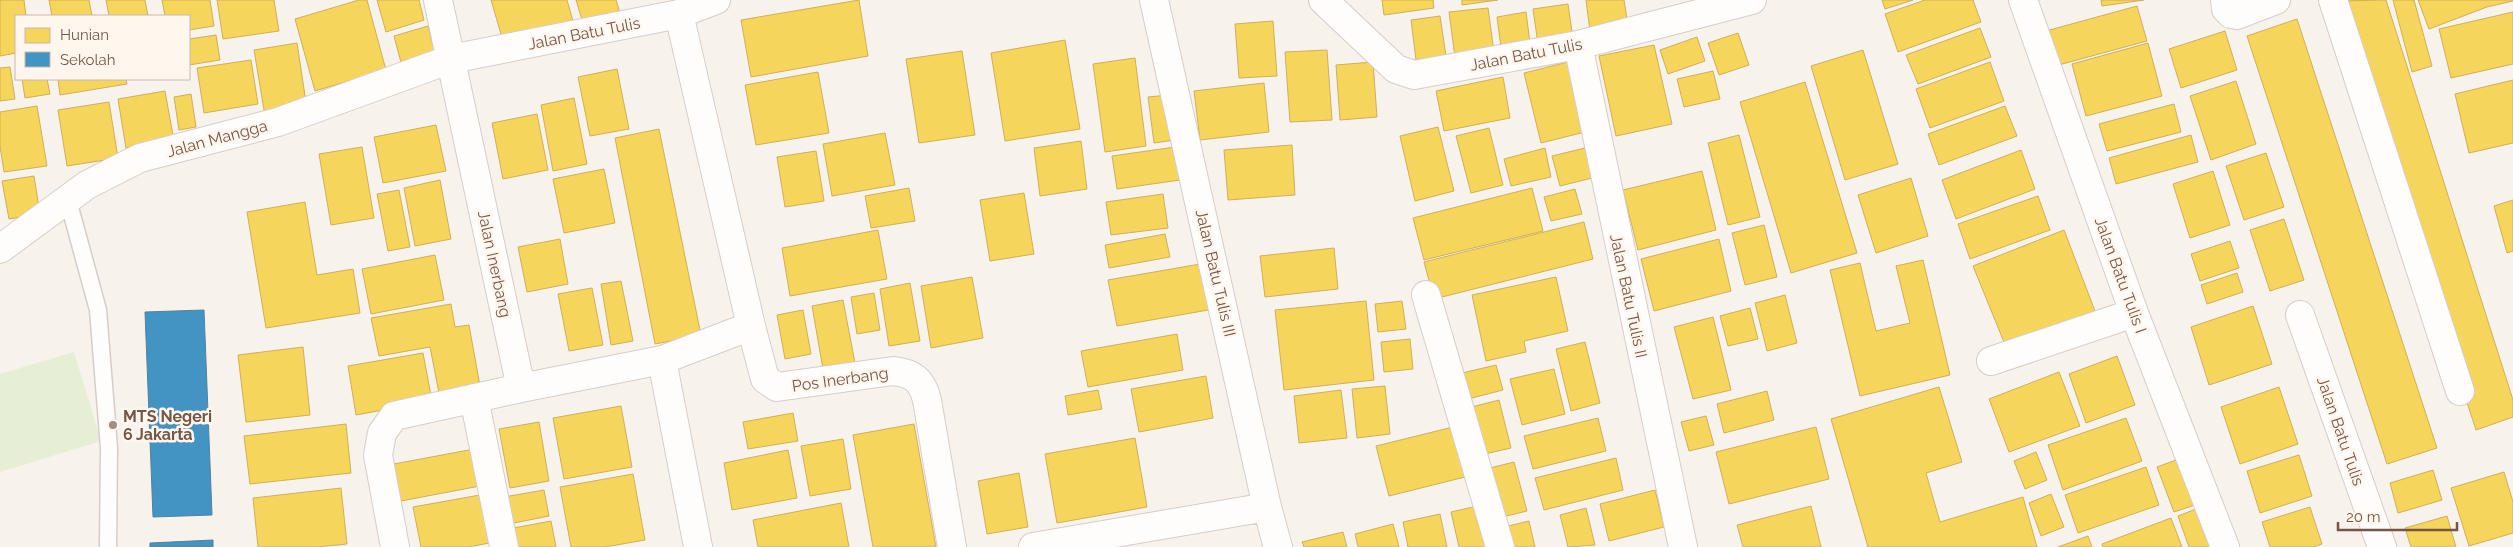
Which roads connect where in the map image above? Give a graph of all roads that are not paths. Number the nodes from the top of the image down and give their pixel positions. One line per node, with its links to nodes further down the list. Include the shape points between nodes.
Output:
1 (438, 0): 12 (street, Jalan Inerbang)
2 (716, 0): 10 (street, Jalan Batu Tulis)
3 (1154, 0): 24 (street, Jalan Batu Tulis III)
4 (1323, 0): 11 (street, Jalan Batu Tulis, via 1396,69 1414,75)
5 (1752, 0): 11 (street, Jalan Batu Tulis)
6 (2023, 0): 16 (street, Jalan Batu Tulis I)
7 (2276, 0): 9 (street, via 2237,15)
8 (2333, 0): 22 (street)
9 (2228, 7)
10 (679, 14): 12 (street, Jalan Batu Tulis); 18 (street)
11 (1578, 45): 33 (street, Jalan Batu Tulis II)
12 (451, 59): 13 (street, Jalan Mangga, via 278,122 140,158 87,185); 21 (street, Jalan Inerbang)
13 (68, 200): 14 (street, Jalan Mangga); 25 (lane, via 98,310 109,448)
14 (0, 249)
15 (1426, 295): 32 (street)
16 (2134, 314): 20 (street); 34 (street, Jalan Batu Tulis I)
17 (2300, 315): 35 (street, Jalan Batu Tulis)
18 (751, 326): 19 (street); 29 (street, Pos Inerbang, via 765,378 777,387 893,371 906,372 916,378 924,387 927,400)
19 (662, 360): 21 (street); 28 (street)
20 (1991, 362)
21 (522, 388): 23 (street)
22 (2460, 391)
23 (474, 398): 26 (street, via 394,416 382,433 378,455); 27 (street)
24 (1268, 507): 30 (street); 31 (street, Jalan Batu Tulis III)
25 (108, 547)
26 (395, 547)
27 (504, 547)
28 (698, 547)
29 (952, 547)
30 (1033, 547)
31 (1278, 547)
32 (1500, 547)
33 (1683, 547)
34 (2225, 547)
35 (2382, 547)

